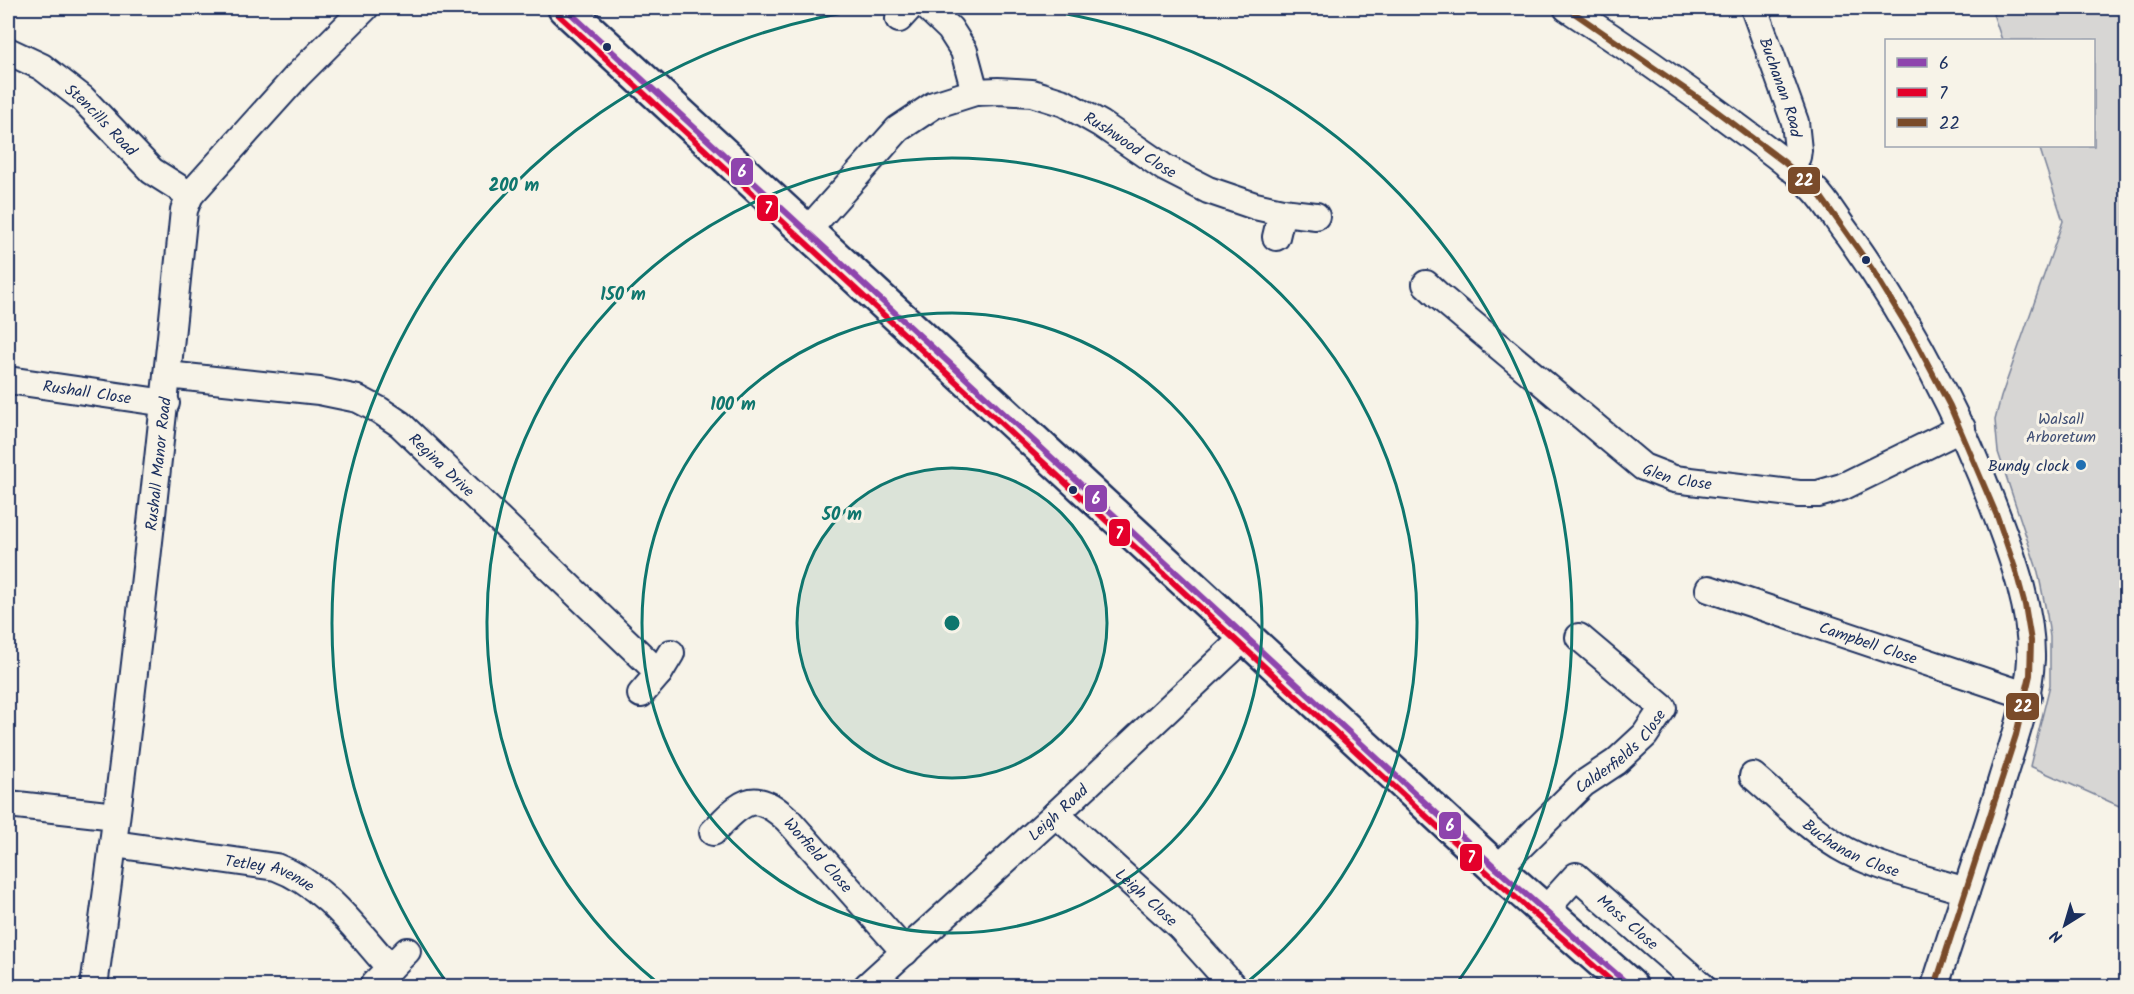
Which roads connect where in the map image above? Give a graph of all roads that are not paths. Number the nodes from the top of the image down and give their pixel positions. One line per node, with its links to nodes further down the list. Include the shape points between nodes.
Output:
1 (365, 8): 9 (street, Rushall Manor Road, via 297,76)
2 (565, 8): 12 (main road)
3 (928, 8): 7 (street, via 950,29 964,51)
4 (1567, 8): 8 (street, via 1628,47)
5 (1754, 8): 8 (street, Buchanan Road, via 1795,122 1797,157)
6 (8, 51): 9 (street, Stencills Road, via 42,67 82,98 152,171)
7 (975, 92): 10 (street, Rushwood Close, via 1032,93 1064,104 1165,168 1208,190); 12 (street, Rushwood Close, via 934,105 898,129)
8 (1781, 160): 18 (street, via 1815,190 1870,267 1907,323)
9 (190, 195): 15 (street, Rushall Manor Road, via 184,210)
10 (1282, 212): 11 (street, Rushwood Close); 13 (street)
11 (1316, 216)
12 (807, 231): 20 (main road)
13 (1276, 237)
14 (1430, 298): 18 (street, Glen Close, via 1643,466 1674,479 1818,494 1842,487)
15 (167, 375): 17 (street, Rushall Manor Road); 22 (street, Regina Drive, via 319,391 358,399 400,424 665,663)
16 (8, 380): 17 (street, Rushall Close)
17 (166, 403): 27 (street, Rushall Manor Road)
18 (1962, 428): 23 (street, via 2019,580 2029,629)
19 (1709, 589): 23 (street, Campbell Close)
20 (1246, 636): 26 (street, Leigh Road); 30 (main road)
21 (1579, 637): 30 (street, Calderfields Close, via 1663,708 1645,735 1616,762 1583,784)
22 (641, 694)
23 (2028, 696): 31 (street)
24 (1753, 776): 31 (street, Buchanan Close, via 1846,850)
25 (8, 804): 27 (street)
26 (1056, 814): 33 (street, Leigh Road); 37 (street, Leigh Close, via 1180,927)
27 (116, 816): 29 (street, Rushall Manor Road)
28 (720, 832): 33 (street, Worfield Close, via 735,811 747,804 757,801 772,807)
29 (114, 844): 34 (street, Tetley Avenue, via 276,867 293,873 327,898); 35 (street, Rushall Manor Road)
30 (1497, 869): 38 (main road)
31 (1966, 891): 40 (street)
32 (1556, 898): 39 (street, Moss Close, via 1576,876)
33 (905, 951): 36 (street, Leigh Road)
34 (390, 968)
35 (94, 987)
36 (867, 987)
37 (1233, 987)
38 (1630, 987)
39 (1702, 987)
40 (1935, 987)

